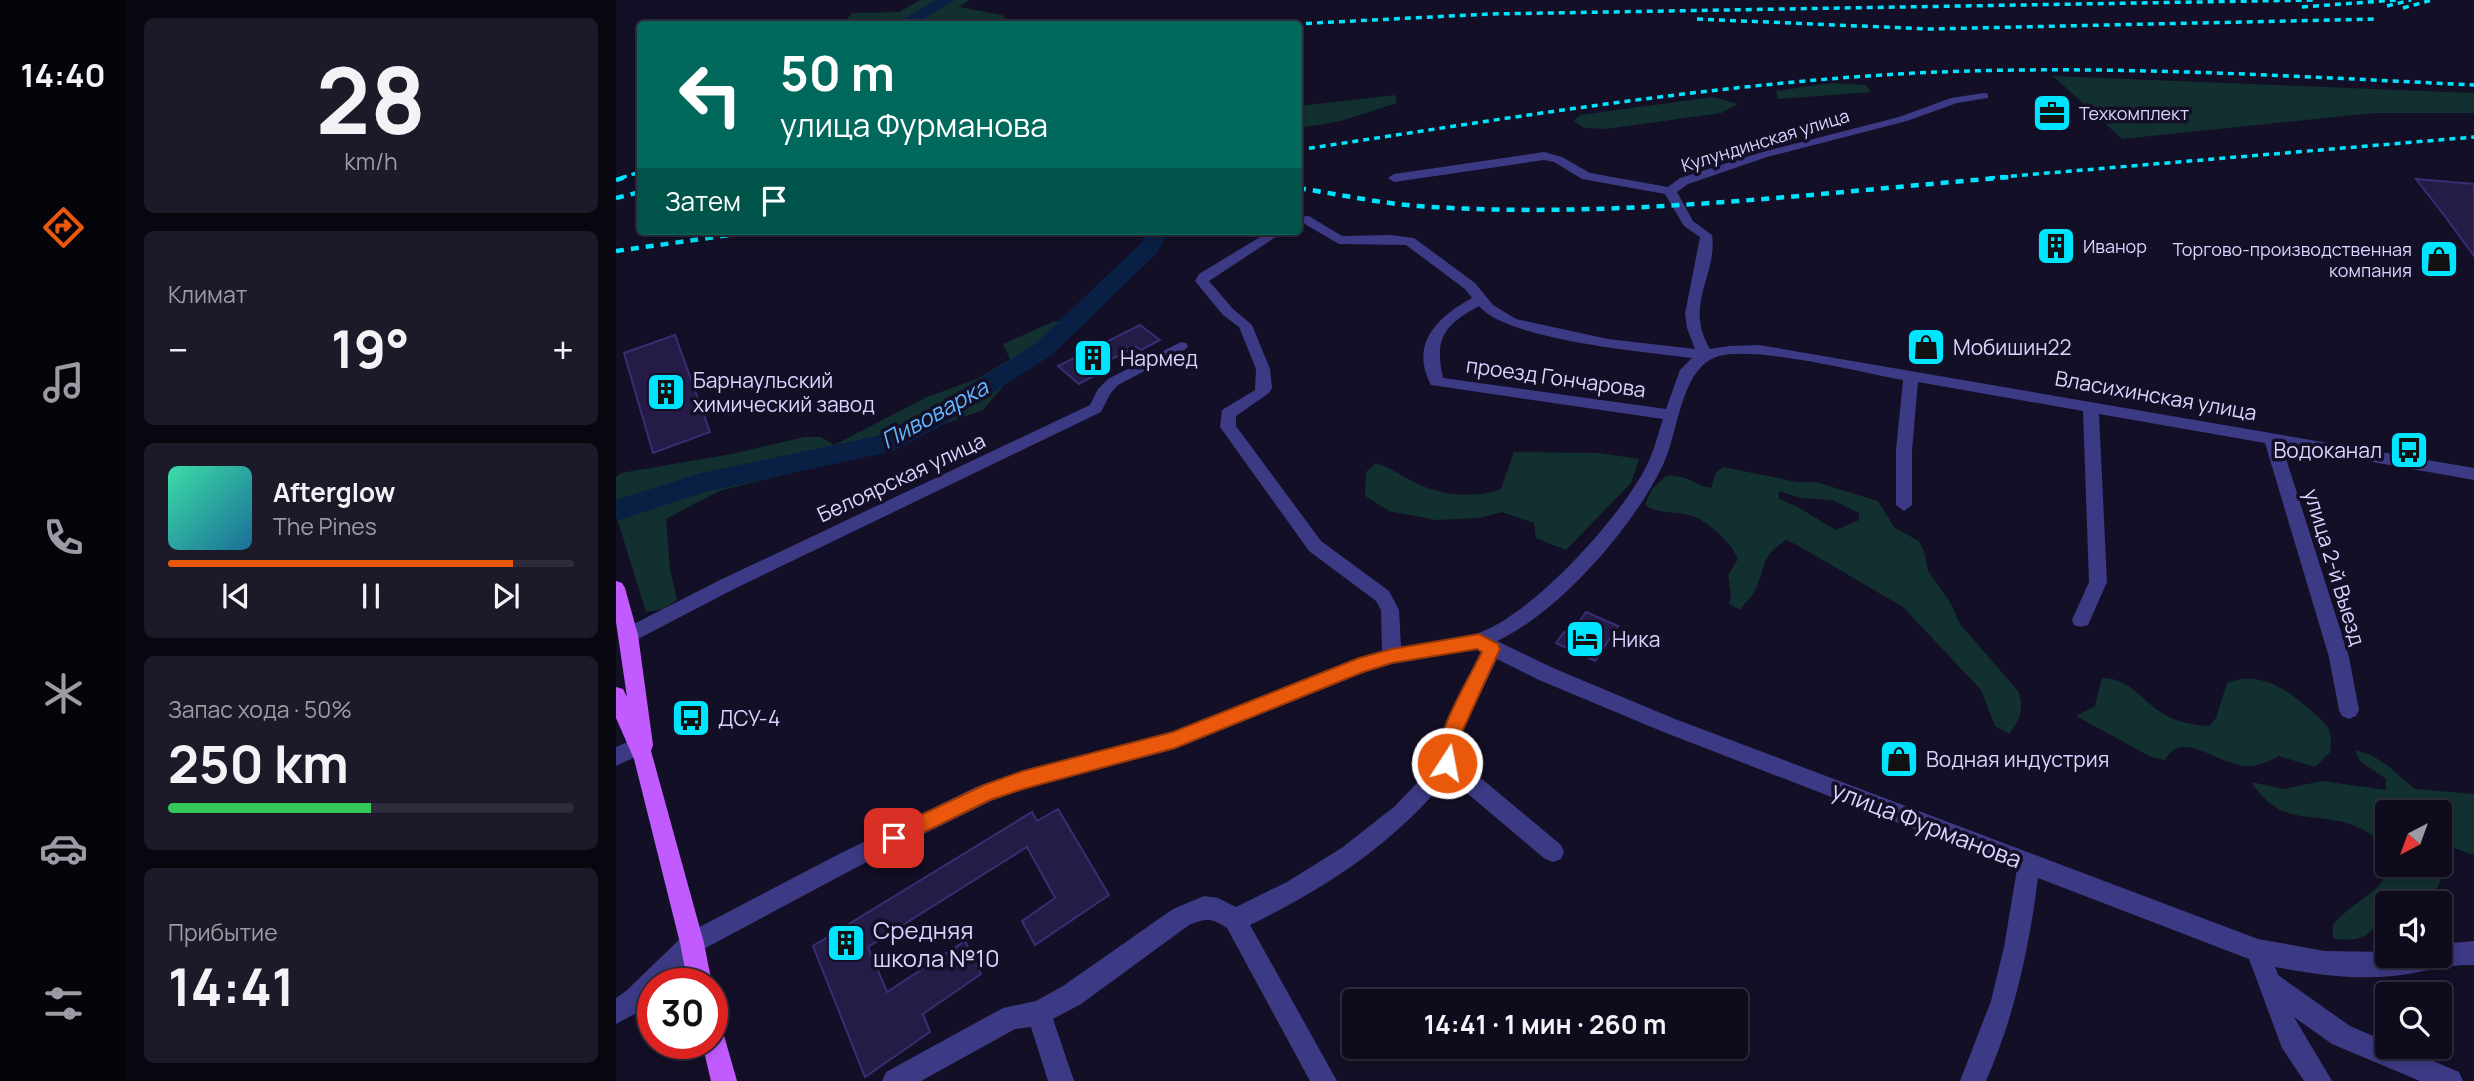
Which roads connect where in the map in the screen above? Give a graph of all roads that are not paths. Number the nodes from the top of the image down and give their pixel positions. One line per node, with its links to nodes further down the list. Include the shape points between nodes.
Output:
1 (1984, 96): 3 (street, Кулундинская улица, via 1955,100 1903,119 1763,155 1684,181)
2 (1394, 178): 3 (street, Кулундинская улица, via 1544,156 1586,176)
3 (1670, 191): 8 (street, via 1688,223 1706,235 1691,320 1695,341)
4 (1302, 220): 6 (street, Власихинская улица, via 1339,240 1409,241 1470,286)
5 (1272, 235): 19 (street, via 1202,281 1245,325 1263,369 1261,393 1228,414 1228,427 1315,546 1383,596 1390,610)
6 (1480, 299): 8 (street, Власихинская улица, via 1511,322 1559,334); 11 (street, проезд Гончарова, via 1437,328 1429,358 1436,382)
7 (1181, 346): 17 (street, Белоярская улица, via 1113,382 1102,392 1096,408)
8 (1706, 355): 9 (street, Власихинская улица, via 1724,350 1759,351); 11 (street, via 1687,370)
9 (1911, 377): 10 (street, Власихинская улица); 14 (street)
10 (2091, 407): 12 (street, Власихинская улица); 16 (street, via 2098,582)
11 (1670, 415): 18 (street, via 1646,485 1615,528 1537,607)
12 (2271, 438): 13 (street, Власихинская улица); 21 (street, улица 2-й Выезд, via 2339,657)
13 (2474, 474)
14 (1904, 505)
15 (616, 589): 17 (main road)
16 (2081, 620)
17 (629, 635): 22 (main road)
18 (1485, 645): 19 (street); 24 (street, via 1450,736); 26 (street, улица Фурманова, via 1668,725)
19 (1392, 656): 28 (street, via 1175,740 984,794)
20 (616, 695): 22 (main road)
21 (2349, 710)
22 (641, 753): 23 (street); 28 (main road)
23 (616, 757)
24 (1447, 763): 25 (street); 27 (street, via 1422,796 1355,853 1278,901)
25 (1553, 852)
26 (2029, 862): 29 (street, улица Фурманова); 40 (street, via 2009,989 1993,1040)
27 (1235, 920): 34 (street, via 1219,909 1204,907 1181,917 1072,995); 39 (street)
28 (692, 943): 31 (main road); 33 (street, via 635,1000)
29 (2258, 951): 30 (street, улица Фурманова, via 2351,966); 32 (street)
30 (2474, 953)
31 (697, 968)
32 (2268, 983): 41 (street, via 2291,1039); 42 (street, via 2341,1035)
33 (616, 1012)
34 (1039, 1013): 37 (street, via 1012,1017); 38 (street)
35 (718, 1059): 36 (main road)
36 (724, 1081)
37 (895, 1081)
38 (1061, 1081)
39 (1324, 1081)
40 (1973, 1081)
41 (2319, 1081)
42 (2450, 1081)

